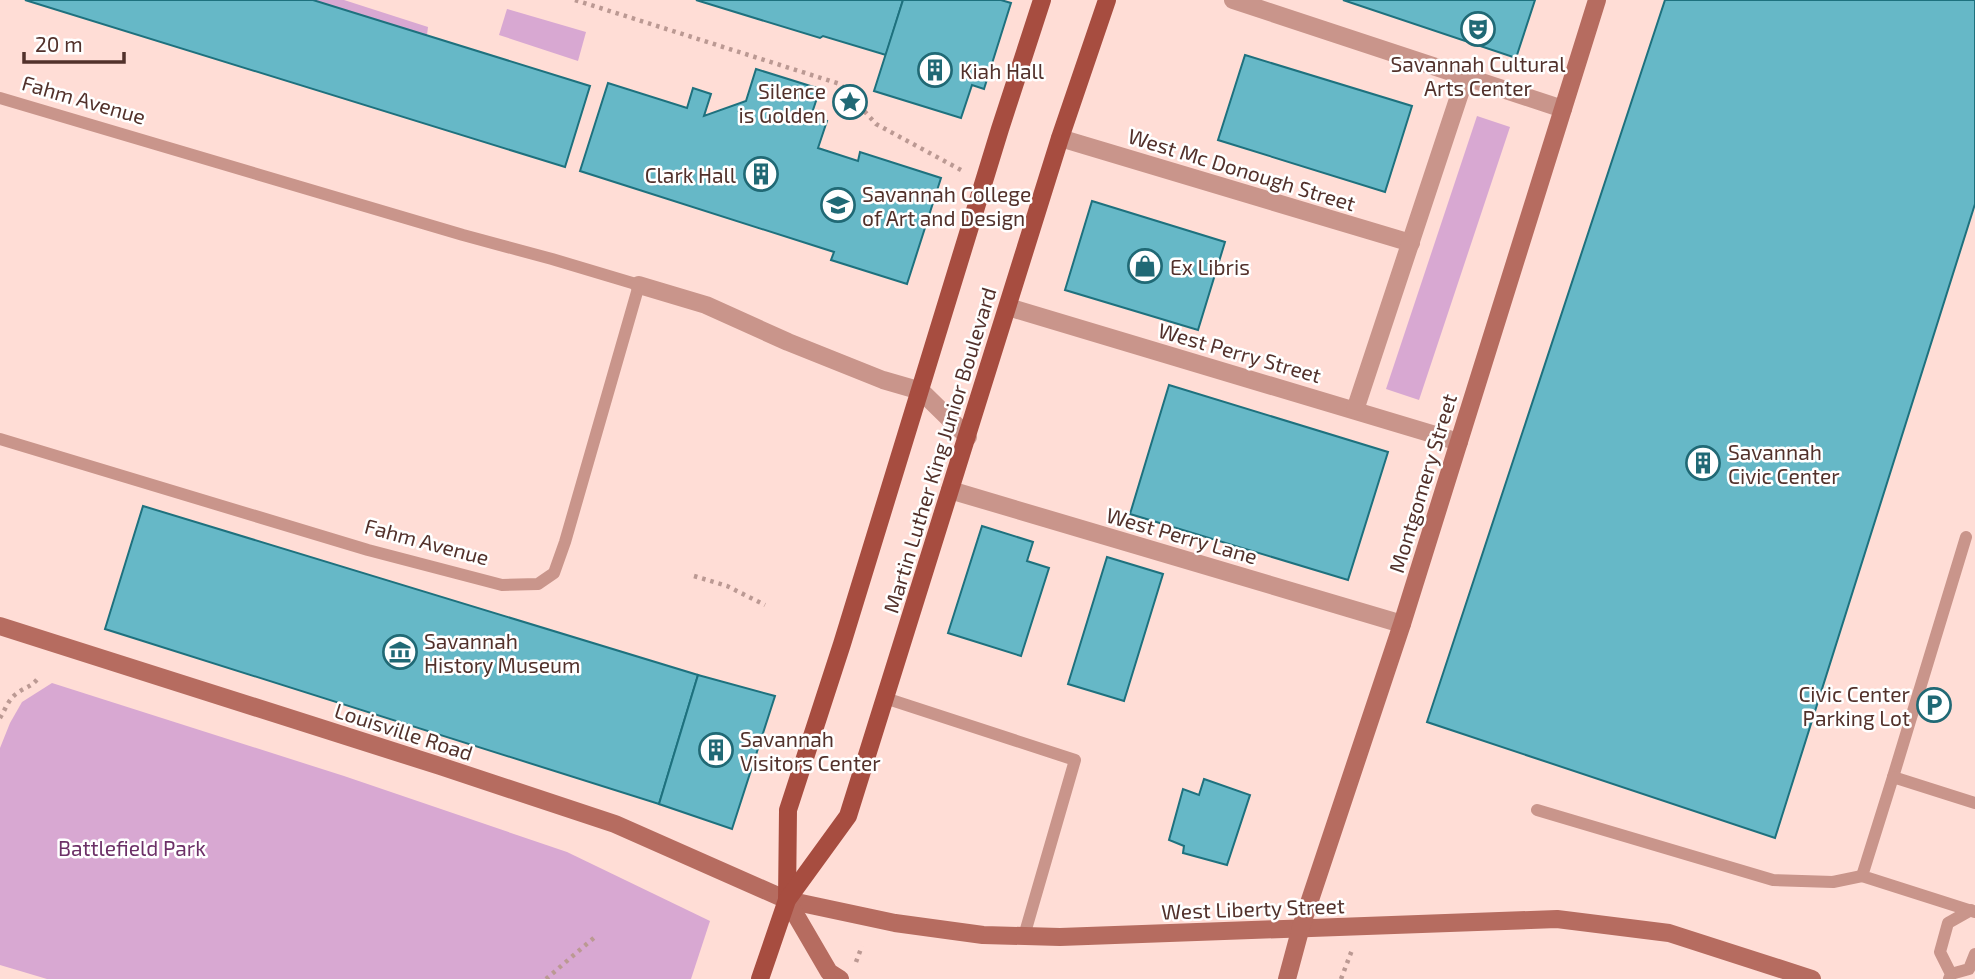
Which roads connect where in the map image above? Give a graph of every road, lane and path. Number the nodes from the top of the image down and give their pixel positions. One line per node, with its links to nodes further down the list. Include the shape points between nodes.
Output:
1 (575, 0): 10 (path, via 840,84 876,124)
2 (1042, 0): 14 (main road, Martin Luther King Junior Boulevard)
3 (1107, 0): 9 (main road, Martin Luther King Junior Boulevard)
4 (1233, 0): 6 (street)
5 (1597, 0): 8 (main road, Montgomery Street)
6 (1465, 78): 8 (street); 11 (street)
7 (0, 98): 12 (lane, Fahm Avenue)
8 (1563, 109): 18 (main road, Montgomery Street)
9 (1060, 138): 11 (street, West Mc Donough Street); 13 (main road, Martin Luther King Junior Boulevard)
10 (961, 171)
11 (1411, 243): 15 (street)
12 (639, 285): 14 (street, Fahm Avenue, via 706,305 883,380); 17 (lane, Fahm Avenue, via 565,542 554,573 538,584 502,585 380,553)
13 (1008, 307): 15 (street, West Perry Street); 16 (main road, Martin Luther King Junior Boulevard)
14 (921, 391): 16 (street, Fahm Avenue); 32 (main road, Martin Luther King Junior Boulevard, via 788,810)
15 (1355, 410): 18 (street, West Perry Street)
16 (968, 437): 19 (main road, Martin Luther King Junior Boulevard)
17 (0, 439)
18 (1459, 442): 23 (main road, Montgomery Street)
19 (950, 490): 23 (street, West Perry Lane); 26 (main road, Martin Luther King Junior Boulevard)
20 (1966, 537): 28 (lane)
21 (694, 576): 22 (path)
22 (765, 605)
23 (1402, 624): 34 (main road, Montgomery Street)
24 (0, 626): 32 (main road, Louisville Road, via 615,824)
25 (39, 677): 27 (path, via 32,687 10,699)
26 (885, 698): 32 (main road, Martin Luther King Junior Boulevard, via 848,816); 36 (lane, via 1075,760)
27 (0, 718)
28 (1893, 777): 29 (lane); 31 (lane)
29 (1975, 803)
30 (1537, 810): 31 (lane, via 1773,880 1833,882)
31 (1862, 876): 33 (lane)
32 (787, 900): 36 (main road, West Liberty Street, via 895,923); 43 (main road, Martin Luther King Junior Boulevard); 44 (main road, via 829,972)
33 (1974, 914): 41 (lane, via 1948,923 1940,952)
34 (1301, 928): 36 (main road, West Liberty Street); 45 (main road, Montgomery Street); 47 (main road, West Liberty Street, via 1557,919 1669,933)
35 (596, 936): 42 (path)
36 (1024, 936)
37 (1354, 943): 46 (path)
38 (862, 946): 40 (path)
39 (1975, 954): 41 (lane, via 1969,969)
40 (855, 965)
41 (1950, 976)
42 (547, 979)
43 (760, 979)
44 (841, 979)
45 (1287, 979)
46 (1341, 979)
47 (1808, 979)

